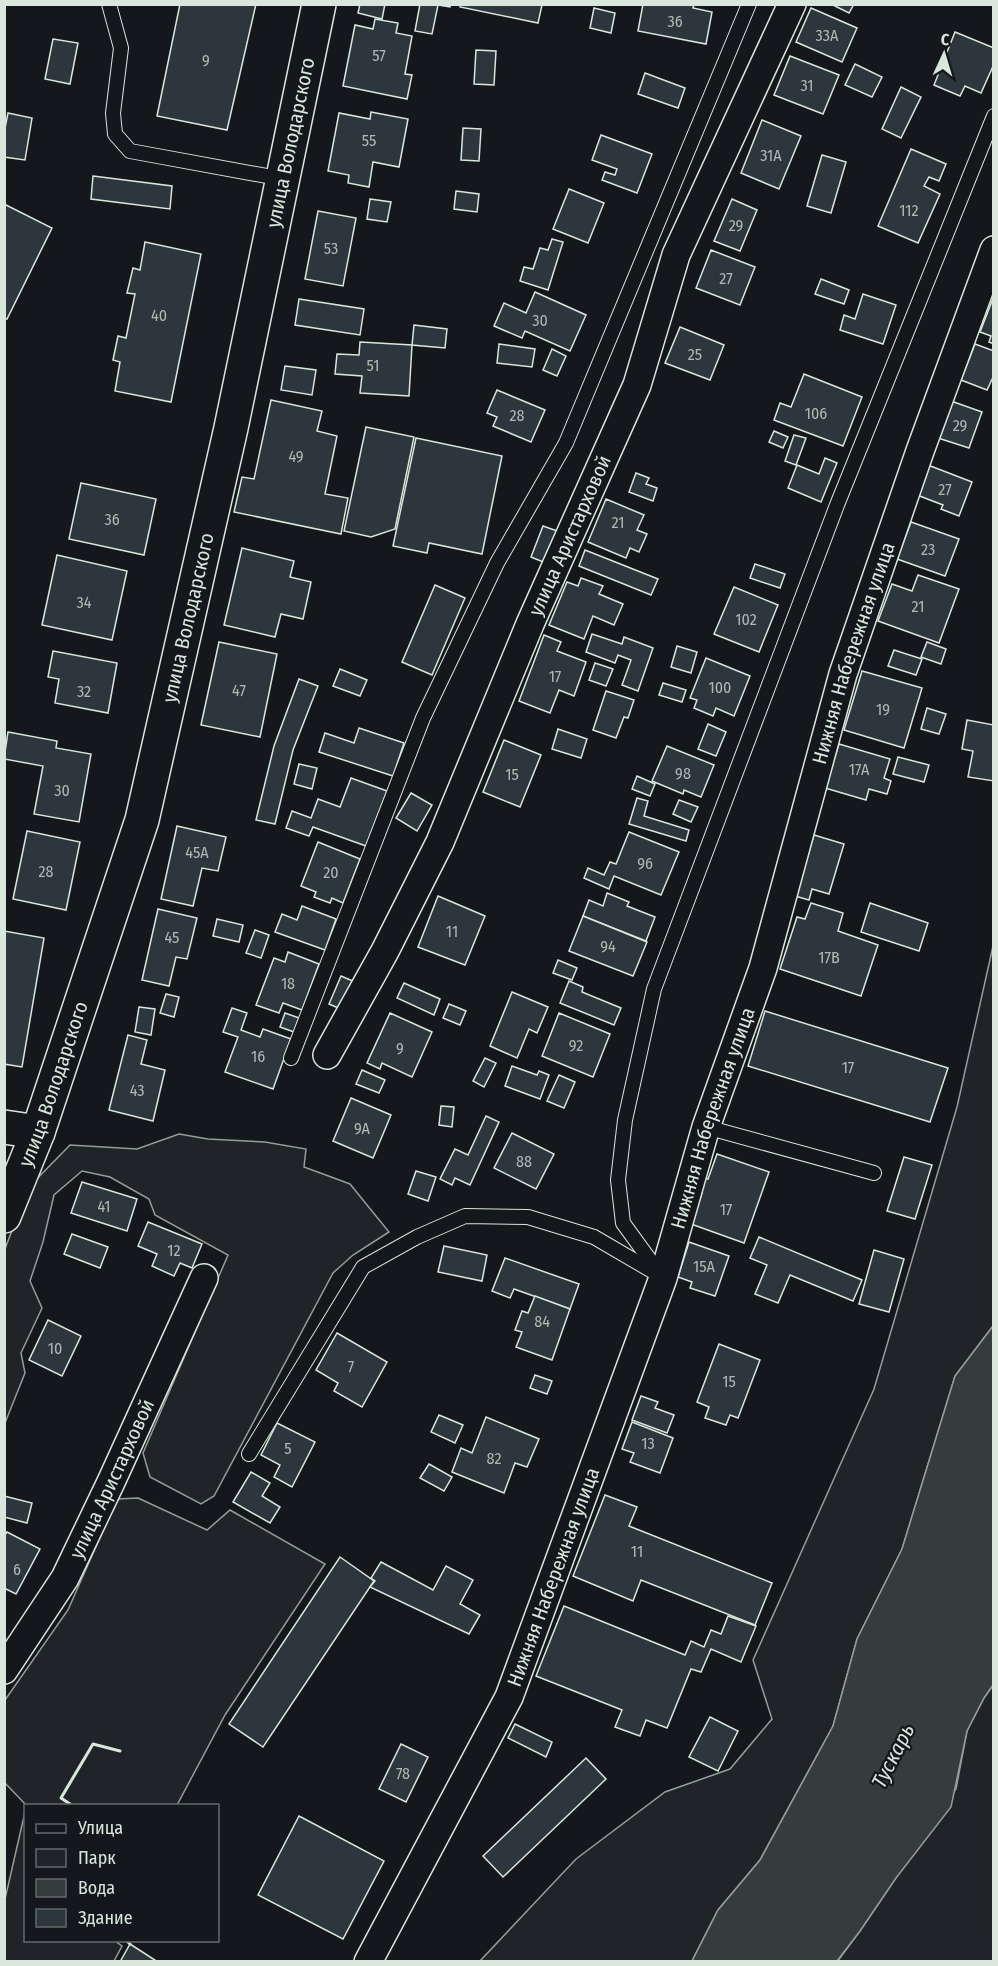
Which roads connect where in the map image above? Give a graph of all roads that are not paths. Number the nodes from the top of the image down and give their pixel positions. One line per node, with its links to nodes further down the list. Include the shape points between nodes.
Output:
1 (108, 4): 7 (lane, via 121,48 113,113 115,134 130,151)
2 (319, 4): 7 (street, улица Володарского)
3 (748, 4): 10 (lane, via 566,443 497,563 423,718)
4 (792, 4): 9 (street, улица Аристарховой, via 675,255 637,385 530,624 440,842)
5 (992, 118): 6 (lane); 17 (lane, via 837,505 654,989 625,1120 618,1180 623,1222)
6 (993, 139)
7 (283, 179): 13 (street, улица Володарского, via 142,820)
8 (993, 250): 12 (street, Нижняя Набережная улица, via 843,674 763,968)
9 (327, 1055)
10 (291, 1058)
11 (4, 1127): 13 (street)
12 (706, 1127): 14 (lane); 17 (street, Нижняя Набережная улица)
13 (38, 1132): 15 (street, улица Володарского)
14 (874, 1173)
15 (4, 1216)
16 (204, 1278): 19 (street, улица Аристарховой, via 65,1578)
17 (663, 1278): 18 (lane, via 594,1237 528,1217 465,1216 363,1267); 20 (street, Нижняя Набережная улица, via 509,1697)
18 (249, 1454)
19 (4, 1670)
20 (368, 1962)

